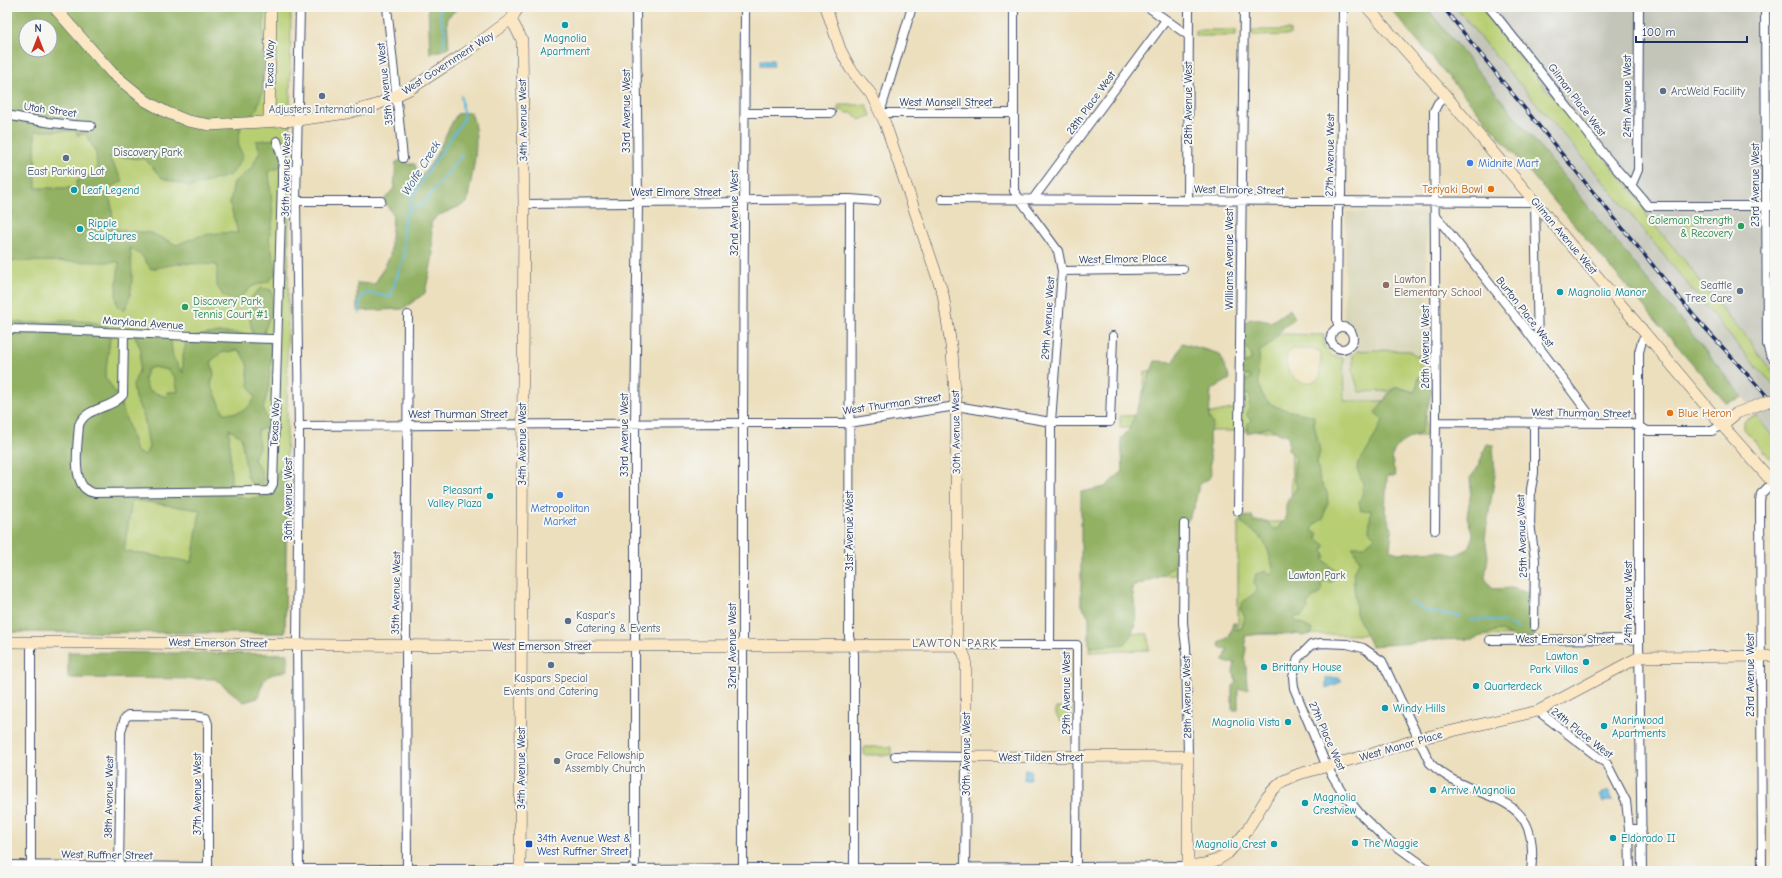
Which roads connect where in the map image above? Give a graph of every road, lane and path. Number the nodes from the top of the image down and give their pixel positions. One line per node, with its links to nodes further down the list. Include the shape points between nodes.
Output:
1 (54, 7): 30 (street, West Government Way, via 112,73 146,101 166,112 188,121 210,125)
2 (271, 7): 30 (street, Texas Way)
3 (300, 7): 29 (street, 36th Avenue West)
4 (387, 7): 22 (street, 35th Avenue West)
5 (518, 7): 19 (street, West Government Way)
6 (636, 7): 50 (street, 33rd Avenue West)
7 (745, 7): 24 (street, 32nd Avenue West)
8 (826, 7): 26 (street, via 840,49 850,68 871,94)
9 (912, 7): 26 (street)
10 (1014, 7): 27 (street, 29th Avenue West)
11 (1148, 7): 20 (street)
12 (1189, 7): 21 (street, 28th Avenue West)
13 (1244, 7): 45 (street, Williams Avenue West)
14 (1343, 7): 47 (street, 27th Avenue West)
15 (1367, 7): 23 (street, Gilman Avenue West)
16 (1489, 7): 36 (street, Gilman Place West, via 1604,155)
17 (1639, 7): 36 (street, 24th Avenue West, via 1638,170)
18 (1765, 7): 52 (street, 23rd Avenue West)
19 (511, 19): 22 (street, West Government Way, via 457,59); 51 (street, 34th Avenue West, via 522,40)
20 (1166, 20): 21 (street); 40 (street, 28th Place West)
21 (1188, 36): 41 (street, 28th Avenue West)
22 (397, 96): 29 (street, West Government Way, via 351,112); 33 (street, 35th Avenue West)
23 (1446, 96): 48 (street, 26th Avenue West, via 1434,111); 49 (street, Gilman Avenue West)
24 (745, 113): 25 (street); 44 (street, 32nd Avenue West)
25 (831, 113)
26 (880, 113): 27 (street, West Mansell Street); 67 (street, 30th Avenue West, via 943,294 952,352)
27 (1013, 113): 39 (street, 29th Avenue West, via 1014,191)
28 (7, 115): 31 (street, Utah Street)
29 (298, 120): 30 (street, West Government Way); 35 (street, 36th Avenue West)
30 (269, 122)
31 (91, 126)
32 (277, 141): 34 (street, Texas Way, via 283,161)
33 (402, 158)
34 (282, 170): 35 (street); 63 (street, Texas Way)
35 (297, 170): 42 (street, 36th Avenue West)
36 (1632, 184): 52 (street, Gilman Place West, via 1648,206)
37 (850, 199): 44 (street, West Elmore Street); 46 (street, West Elmore Street); 73 (street, 31st Avenue West)
38 (942, 199): 39 (street, West Elmore Street)
39 (1019, 199): 40 (street, West Elmore Street); 56 (street, 29th Avenue West, via 1058,251)
40 (1034, 199): 41 (street, West Elmore Street)
41 (1188, 200): 45 (street, West Elmore Street)
42 (296, 201): 43 (street); 78 (street, 36th Avenue West)
43 (381, 201)
44 (745, 201): 50 (street, West Elmore Street); 72 (street, 32nd Avenue West)
45 (1241, 201): 47 (street, West Elmore Street); 81 (street, Williams Avenue West)
46 (876, 202)
47 (1340, 202): 48 (street, West Elmore Street); 58 (street, 27th Avenue West, via 1337,305)
48 (1435, 202): 49 (street, West Elmore Street); 54 (street, 26th Avenue West)
49 (1535, 202): 62 (street, Gilman Avenue West); 64 (street)
50 (638, 203): 51 (street, West Elmore Street); 75 (street, 33rd Avenue West)
51 (524, 204): 74 (street, 34th Avenue West)
52 (1766, 206): 53 (street); 65 (street, 23rd Avenue West, via 1767,344)
53 (1775, 206)
54 (1436, 216): 64 (street, Burton Place West); 69 (street, 26th Avenue West)
55 (1183, 269): 56 (street, West Elmore Place)
56 (1062, 271): 68 (street, 29th Avenue West)
57 (408, 315): 76 (street, 35th Avenue West)
58 (1339, 327)
59 (7, 329): 60 (street, Maryland Avenue)
60 (124, 333): 63 (street, Maryland Avenue); 63 (street, Texas Way, via 123,395 117,401 86,414 79,425 78,476 88,492 270,490 273,484)
61 (1113, 336): 68 (street, West Thurman Street, via 1110,422)
62 (1648, 336): 77 (street, Gilman Avenue West); 79 (street, 24th Avenue West, via 1642,341 1639,352)
63 (277, 339)
64 (1538, 346): 71 (street, Burton Place West)
65 (1775, 360)
66 (1775, 399): 77 (street, bridge, via 1737,413)
67 (956, 406): 68 (street, West Thurman Street); 73 (street, West Thurman Street); 92 (street, 30th Avenue West)
68 (1051, 422): 93 (street, 29th Avenue West)
69 (1436, 422): 70 (street, West Thurman Street); 83 (street, 26th Avenue West)
70 (1534, 422): 71 (street, West Thurman Street); 84 (street, 25th Avenue West, via 1534,472 1530,489 1530,523 1535,560)
71 (1596, 422): 79 (street, West Thurman Street, via 1631,423)
72 (743, 423): 73 (street, West Thurman Street); 75 (street, West Thurman Street); 90 (street, 32nd Avenue West)
73 (849, 423): 91 (street, 31st Avenue West)
74 (522, 424): 75 (street, West Thurman Street); 76 (street, West Thurman Street); 96 (street, 34th Avenue West)
75 (635, 424): 97 (street, 33rd Avenue West)
76 (408, 425): 78 (street, West Thurman Street); 95 (street, 35th Avenue West)
77 (1722, 425): 79 (street, West Thurman Street, via 1712,431 1648,431); 80 (street, Gilman Avenue West)
78 (298, 426): 89 (street, 36th Avenue West)
79 (1638, 426): 85 (street, 24th Avenue West)
80 (1774, 484): 98 (street, 23rd Avenue West, via 1761,494 1760,502)
81 (1238, 511)
82 (1184, 524): 105 (street, 28th Avenue West, via 1183,623 1186,646)
83 (1435, 530)
84 (1534, 626)
85 (1639, 639): 86 (street, West Emerson Street); 100 (street, 24th Avenue West)
86 (1490, 640)
87 (7, 642): 88 (street, West Emerson Street)
88 (31, 642): 89 (street, West Emerson Street); 112 (street)
89 (297, 644): 95 (street, West Emerson Street); 121 (street, 36th Avenue West)
90 (743, 645): 91 (street, West Emerson Street); 97 (street, West Emerson Street); 114 (street, 32nd Avenue West)
91 (851, 645): 92 (street, West Emerson Street); 115 (street, 31st Avenue West, via 854,662)
92 (957, 645): 93 (street, West Emerson Street); 106 (street, 30th Avenue West, via 966,660)
93 (1050, 645): 94 (street, West Emerson Street)
94 (1078, 645): 107 (street, 29th Avenue West)
95 (406, 646): 96 (street, West Emerson Street); 122 (street, 35th Avenue West)
96 (521, 646): 97 (street, West Emerson Street); 123 (street, 34th Avenue West)
97 (636, 646): 119 (street, 33rd Avenue West)
98 (1761, 656): 99 (street); 100 (street); 128 (street, 23rd Avenue West)
99 (1775, 656)
100 (1640, 657): 101 (street, West Manor Place); 110 (street, 24th Avenue West)
101 (1538, 711): 103 (street, West Manor Place); 109 (street, 24th Place West, via 1607,764 1626,801)
102 (122, 723): 113 (street, 38th Avenue West); 118 (street, 37th Avenue West, via 129,715 206,718)
103 (1418, 739): 108 (street, West Manor Place); 108 (street, 27th Place West, via 1382,661 1363,648 1347,644 1311,645 1298,658 1293,677 1294,688); 125 (street, via 1430,763 1439,772 1471,790 1497,799 1522,816 1529,828 1533,844)
104 (895, 756): 106 (street, West Tilden Street)
105 (1188, 756): 107 (street, West Tilden Street); 117 (street, 28th Avenue West)
106 (966, 757): 107 (street, West Tilden Street); 120 (street, 30th Avenue West)
107 (1077, 757): 116 (street, 29th Avenue West)
108 (1327, 767): 117 (street, West Manor Place, via 1298,774 1283,782 1267,797 1246,832 1228,853 1217,860); 124 (street, 27th Place West, via 1343,793 1381,836)
109 (1630, 829): 110 (street); 126 (street)
110 (1642, 829): 127 (street, 24th Avenue West)
111 (7, 865): 112 (street, West Ruffner Street)
112 (31, 868): 113 (street, West Ruffner Street)
113 (119, 868): 118 (street, West Ruffner Street)
114 (743, 868): 115 (street); 119 (street)
115 (853, 868): 120 (street)
116 (1076, 868): 117 (street); 120 (street)
117 (1188, 868)
118 (208, 869)
119 (635, 869): 123 (street)
120 (965, 869)
121 (299, 870): 122 (street)
122 (407, 870): 123 (street)
123 (520, 870)
124 (1432, 871)
125 (1531, 871)
126 (1630, 871)
127 (1642, 871)
128 (1762, 871)

